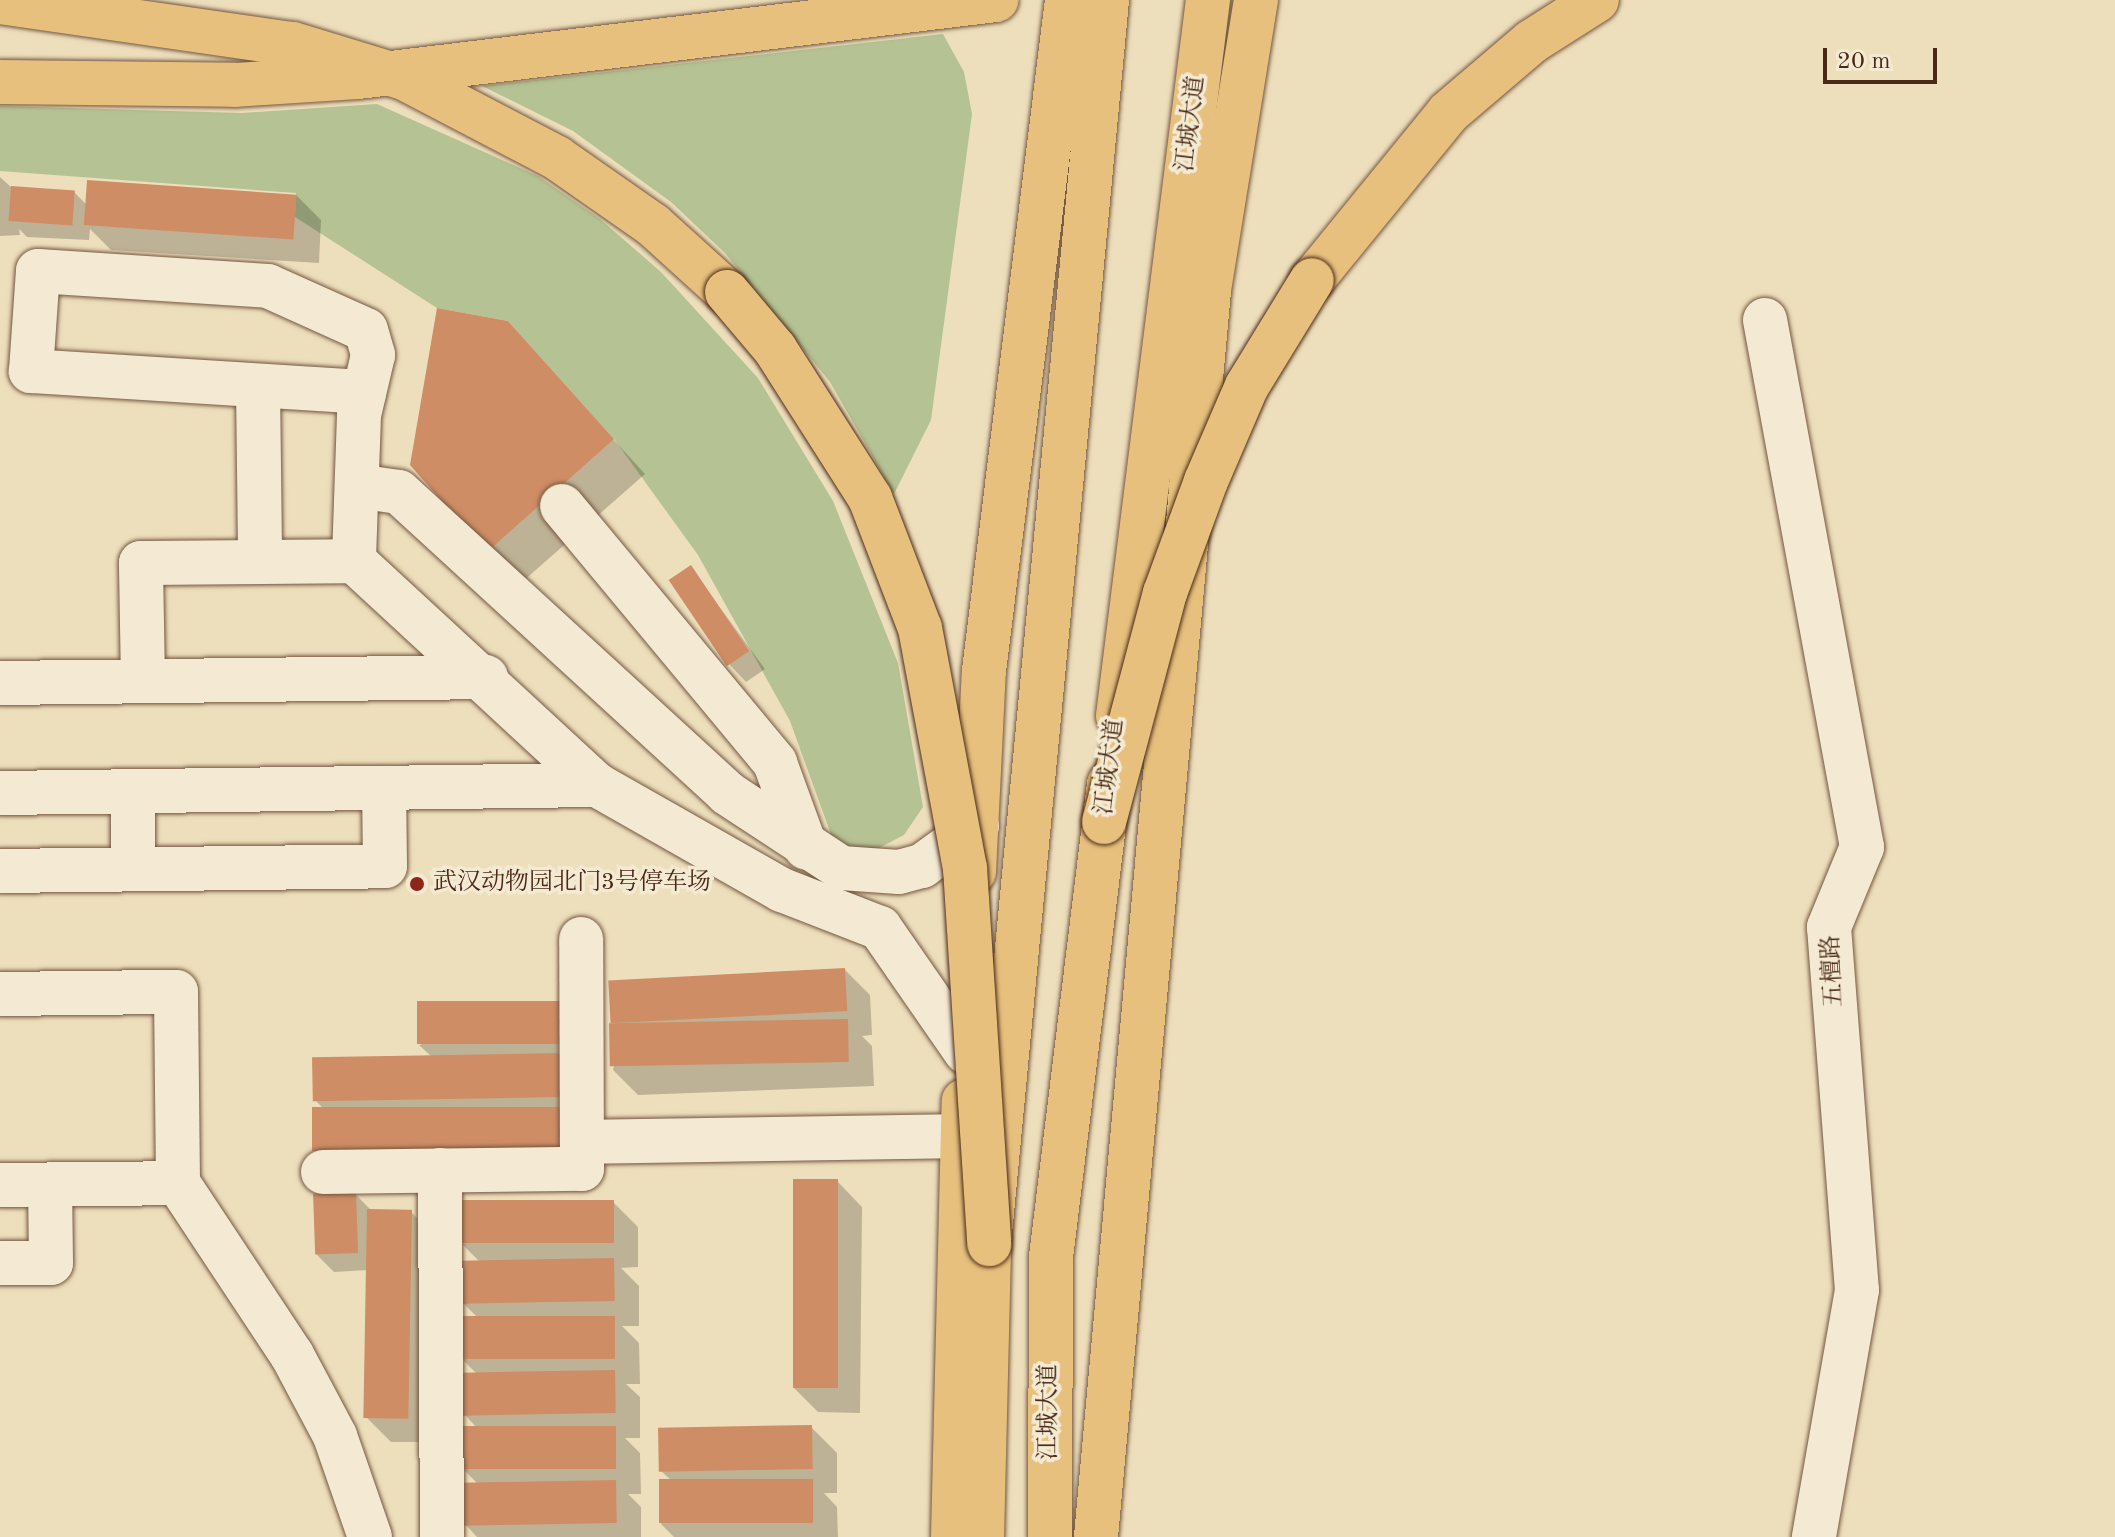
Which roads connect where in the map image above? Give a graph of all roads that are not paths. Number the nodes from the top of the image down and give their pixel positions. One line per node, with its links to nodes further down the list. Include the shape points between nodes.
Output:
1 (996, 0): 9 (main road, via 358,77 204,85)
2 (1067, 0): 28 (main road, via 984,671)
3 (1075, 0): 10 (main road)
4 (1107, 0): 10 (main road)
5 (1208, 0): 27 (main road, 江城大道, bridge)
6 (1256, 0): 49 (main road, via 1209,290)
7 (1597, 0): 27 (main road, bridge, via 1531,42 1448,113 1312,280 1247,386 1165,593)
8 (0, 2): 42 (main road, bridge, via 293,44 404,78 489,117 653,225 775,349 870,498 920,628 965,868)
9 (0, 82)
10 (1087, 157): 42 (main road, bridge)
11 (1765, 320): 50 (street, 五檀路, via 1862,847 1829,927 1857,1290)
12 (258, 386): 13 (street); 13 (street, via 31,371 38,271 268,286 366,330 374,339); 16 (street)
13 (364, 392): 14 (street)
14 (357, 486): 17 (street); 21 (street, via 399,492)
15 (562, 506): 29 (street, via 775,763)
16 (260, 561): 17 (street); 19 (street, via 141,563)
17 (354, 561): 18 (street)
18 (486, 677): 19 (street); 22 (street)
19 (143, 681): 20 (street)
20 (0, 683)
21 (697, 766): 26 (street); 29 (street)
22 (597, 785): 23 (street); 26 (street)
23 (384, 788): 24 (street); 30 (street, via 385,866)
24 (133, 791): 25 (street); 30 (street)
25 (0, 793)
26 (653, 813): 34 (street, via 782,890 880,928)
27 (1104, 822): 48 (main road, 江城大道, via 1051,1257)
28 (977, 826): 29 (street, via 948,852 899,872 841,868); 34 (main road)
29 (806, 848)
30 (133, 869): 31 (street)
31 (0, 871)
32 (581, 939): 36 (street)
33 (0, 994): 39 (street, via 176,992)
34 (966, 1052): 35 (main road)
35 (962, 1136): 36 (street); 46 (main road)
36 (582, 1142): 37 (street, via 582,1169)
37 (440, 1170): 38 (street); 45 (street)
38 (323, 1172)
39 (178, 1183): 41 (street); 44 (street, via 292,1355 335,1436)
40 (0, 1185): 41 (street)
41 (50, 1185): 43 (street, via 51,1263)
42 (989, 1244): 47 (main road)
43 (0, 1263)
44 (370, 1537)
45 (442, 1537)
46 (953, 1537)
47 (982, 1537)
48 (1050, 1537)
49 (1096, 1537)
50 (1814, 1537)

